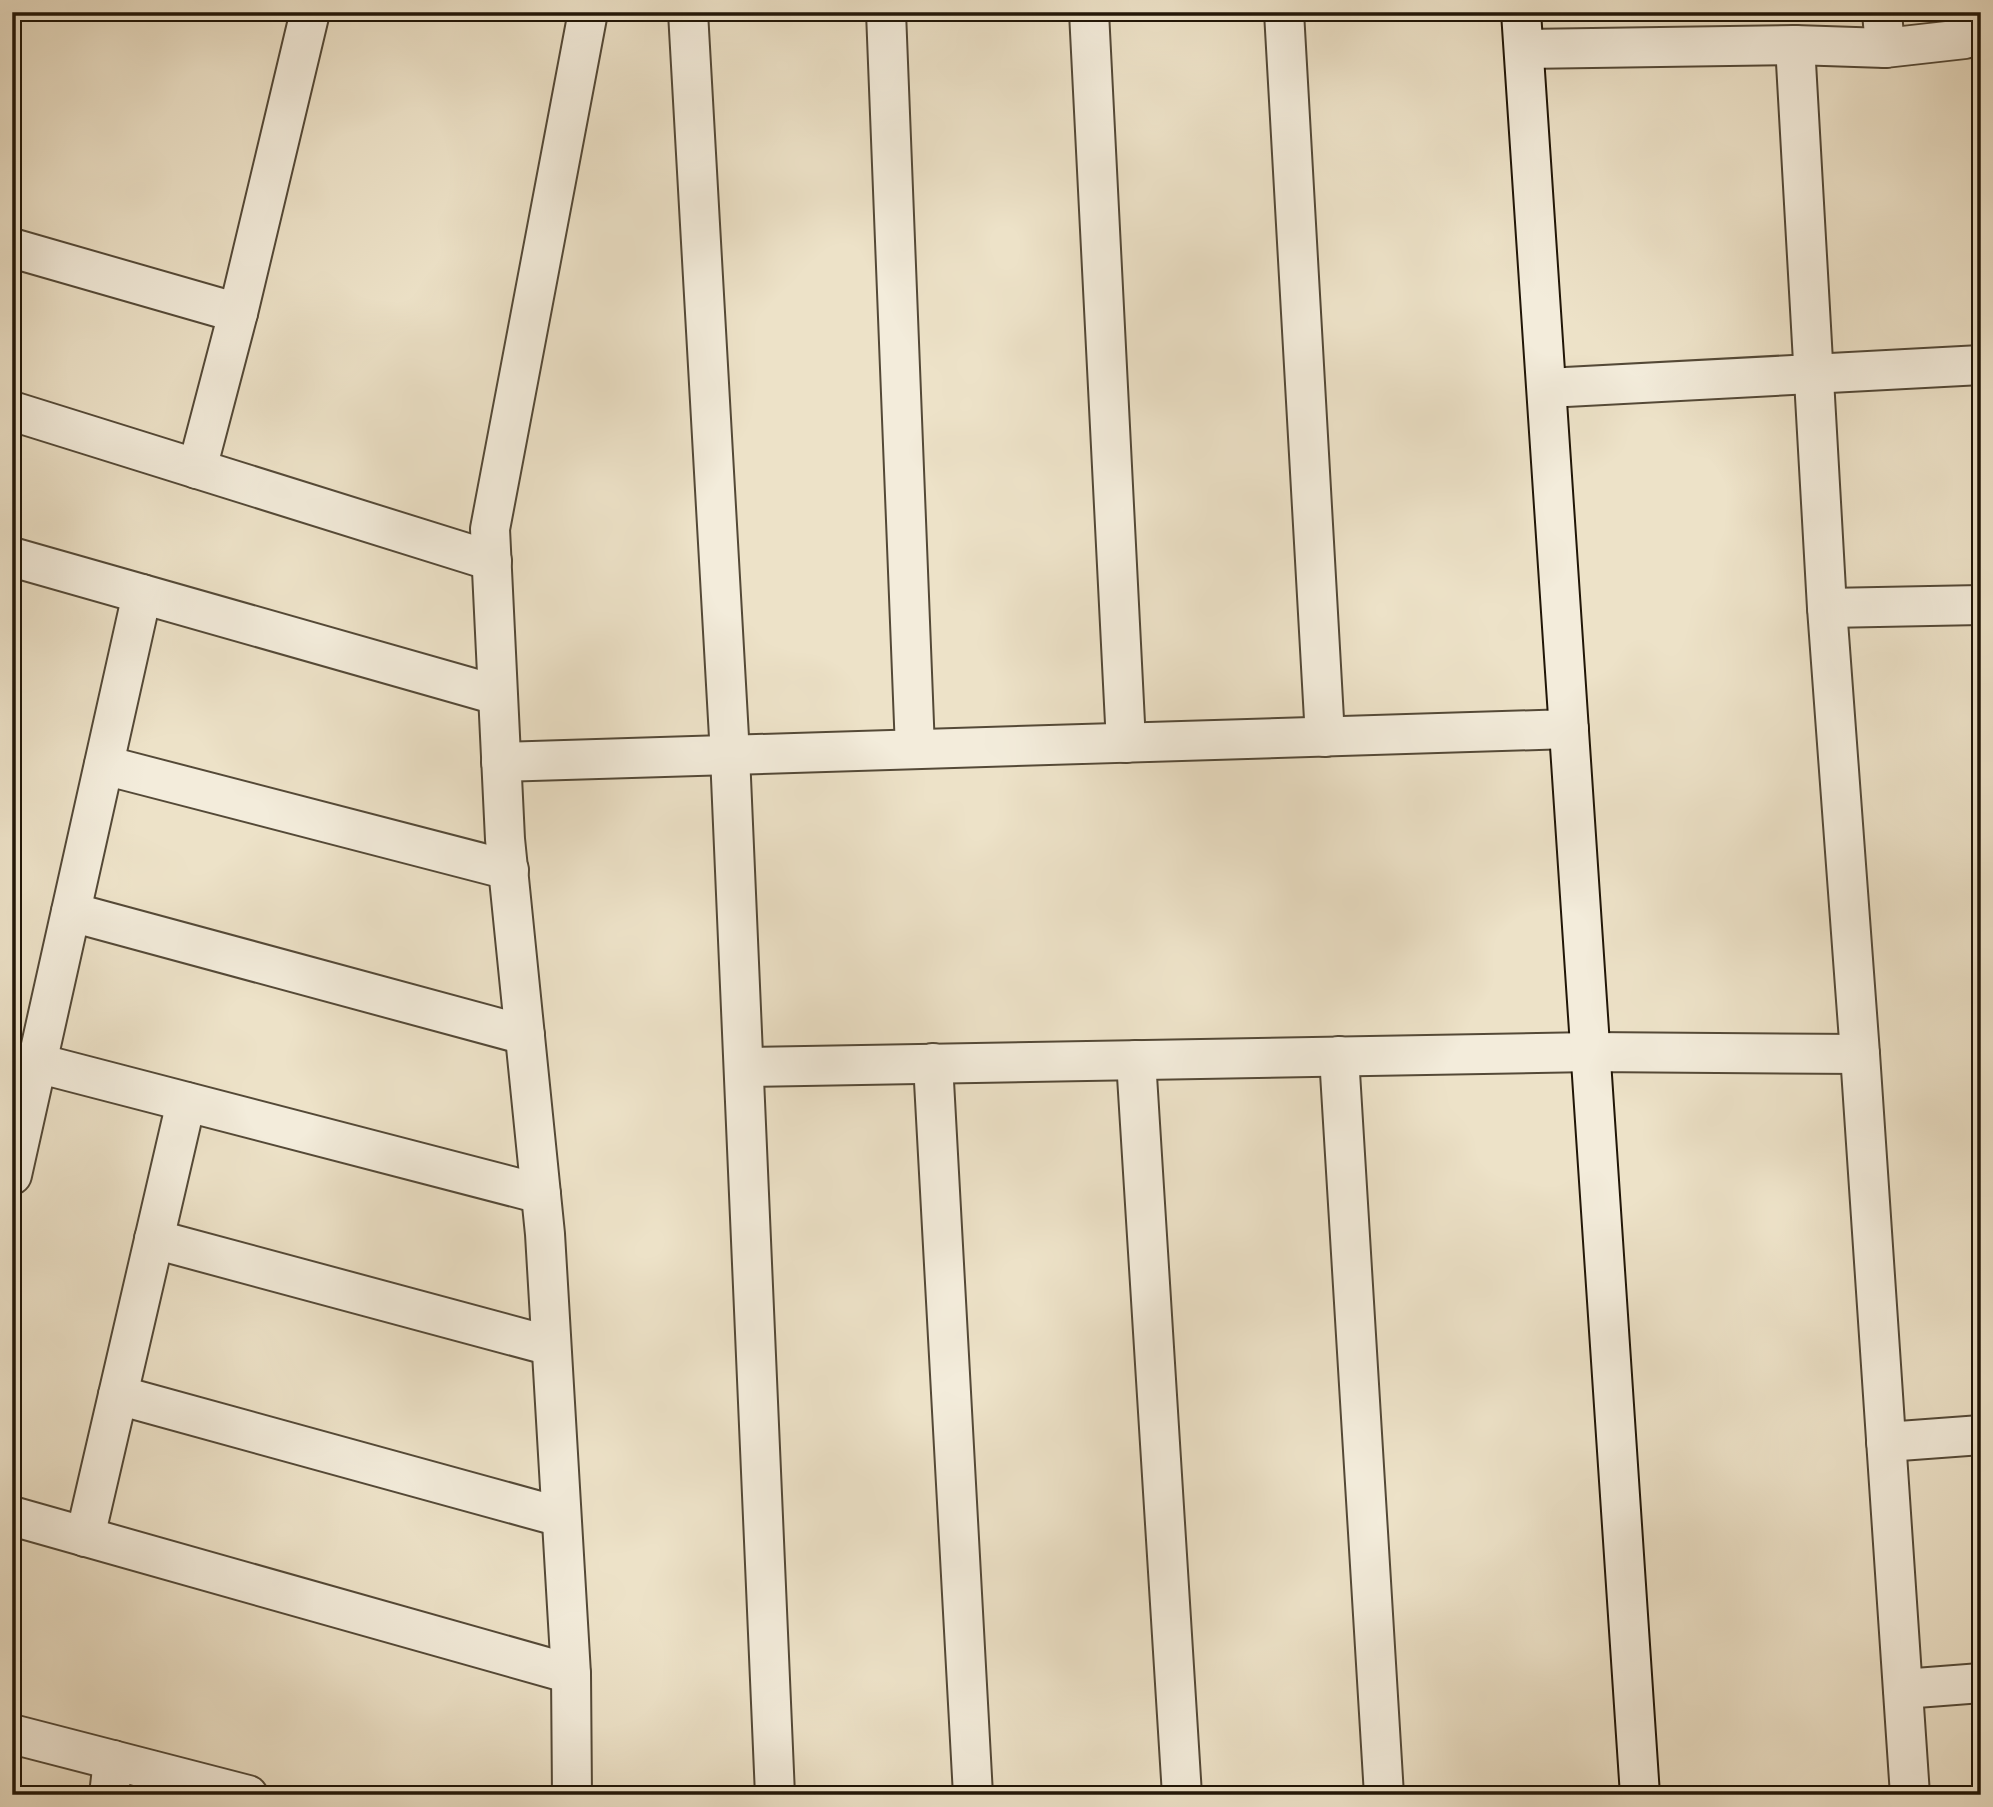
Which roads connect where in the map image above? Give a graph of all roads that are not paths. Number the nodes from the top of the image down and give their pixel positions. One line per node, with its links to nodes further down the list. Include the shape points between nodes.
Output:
1 (310, 12): 12 (street)
2 (588, 12): 19 (street, via 490,529)
3 (688, 12): 28 (street)
4 (886, 12): 27 (street)
5 (1089, 12): 26 (street)
6 (1284, 12): 25 (street)
7 (1981, 29): 8 (street, via 1965,39)
8 (1884, 30): 10 (street)
9 (1523, 31): 10 (street); 15 (street)
10 (1795, 46): 14 (street)
11 (12, 248): 12 (street)
12 (238, 313): 17 (street)
13 (1981, 365): 14 (street)
14 (1813, 374): 15 (street); 22 (street)
15 (1547, 388): 24 (street)
16 (12, 411): 17 (street)
17 (197, 469): 19 (street)
18 (12, 557): 20 (street)
19 (492, 561): 23 (street)
20 (142, 594): 23 (street); 30 (street)
21 (1981, 604): 22 (street)
22 (1826, 608): 35 (street)
23 (497, 695): 29 (street)
24 (1569, 729): 25 (street); 34 (street)
25 (1325, 737): 26 (street)
26 (1126, 743): 27 (street)
27 (915, 749): 28 (street)
28 (730, 755): 29 (street); 40 (street)
29 (501, 762): 31 (street)
30 (104, 765): 31 (street); 32 (street)
31 (509, 870): 33 (street)
32 (71, 912): 33 (street); 38 (street)
33 (525, 1035): 43 (street)
34 (1591, 1052): 35 (street); 36 (street); 63 (street)
35 (1860, 1054): 48 (street)
36 (1339, 1056): 37 (street); 62 (street)
37 (1136, 1060): 39 (street); 61 (street)
38 (37, 1063): 41 (street); 42 (street)
39 (933, 1063): 40 (street); 60 (street)
40 (744, 1067): 59 (street)
41 (186, 1102): 43 (street); 44 (street)
42 (12, 1175)
43 (541, 1194): 45 (street)
44 (154, 1239): 45 (street); 46 (street)
45 (551, 1346): 50 (street)
46 (118, 1395): 50 (street); 51 (street)
47 (1981, 1435): 48 (street)
48 (1886, 1442): 54 (street)
49 (12, 1516): 51 (street)
50 (561, 1517): 52 (street)
51 (85, 1536): 52 (street)
52 (570, 1674): 58 (street)
53 (1981, 1683): 54 (street)
54 (1903, 1689): 64 (street)
55 (12, 1734): 56 (street)
56 (111, 1777): 57 (street)
57 (248, 1795)
58 (572, 1795)
59 (775, 1795)
60 (973, 1795)
61 (1182, 1795)
62 (1384, 1795)
63 (1640, 1795)
64 (1910, 1795)

